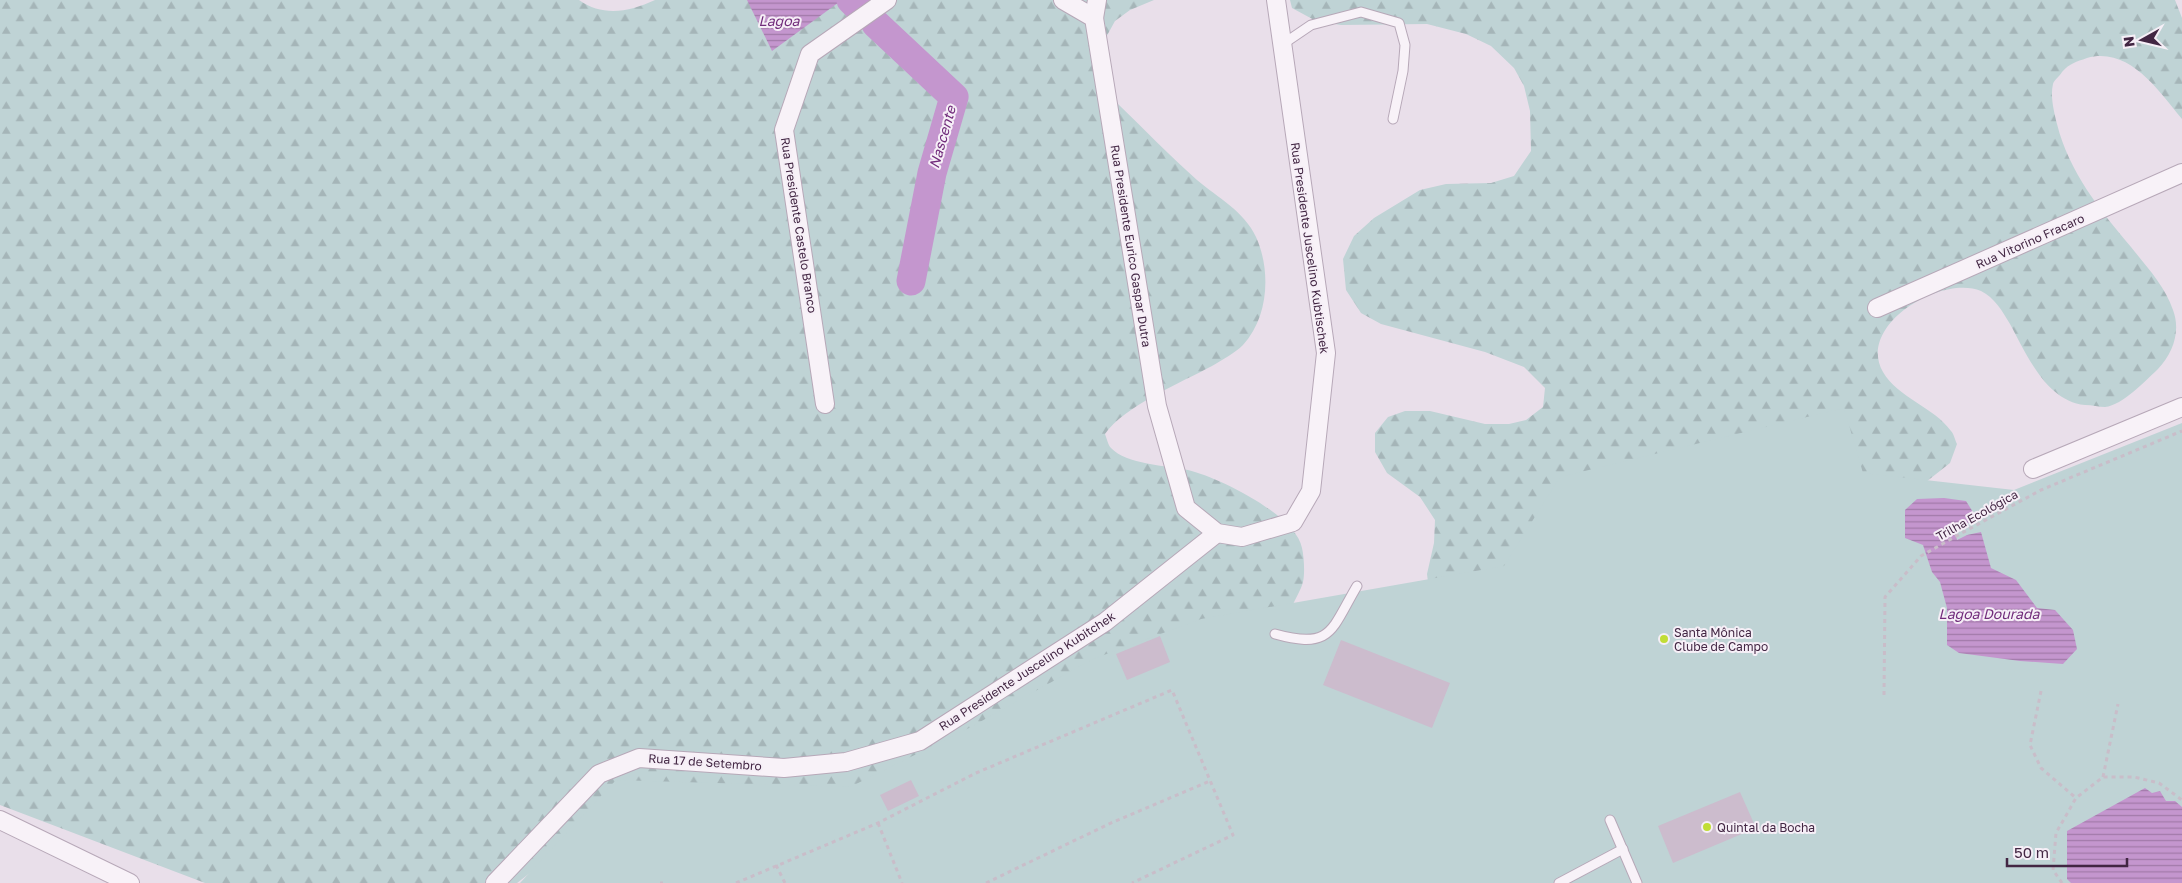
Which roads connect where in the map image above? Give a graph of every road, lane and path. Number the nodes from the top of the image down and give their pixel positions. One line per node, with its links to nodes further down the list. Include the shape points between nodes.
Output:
1 (888, 0): 10 (street, Rua Presidente Castelo Branco, via 810,54 784,130)
2 (1063, 0): 5 (street)
3 (1097, 0): 5 (street, Rua Presidente Eurico Gaspar Dutra)
4 (1276, 0): 6 (street, Rua Presidente Juscelino Kubtischek)
5 (1094, 18): 14 (street, Rua Presidente Eurico Gaspar Dutra, via 1158,406)
6 (1283, 44): 7 (lane, via 1311,25 1361,12 1398,22 1405,45); 15 (street, Rua Presidente Juscelino Kubtischek, via 1326,353 1311,491 1293,522 1242,537)
7 (1393, 119)
8 (2182, 173): 9 (street, Rua Vitorino Fracaro)
9 (1877, 308)
10 (826, 404)
11 (2182, 407): 13 (street)
12 (2182, 431): 19 (path, Trilha Ecológica, via 2041,490 1921,556 1885,597)
13 (2033, 469)
14 (1186, 508): 15 (street, Rua Presidente Juscelino Kubtischek)
15 (1217, 533): 21 (street, Rua Presidente Juscelino Kubitchek, via 1105,622 920,741)
16 (1357, 586): 17 (lane, via 1330,633 1315,640 1295,640)
17 (1275, 634)
18 (2041, 691): 24 (path, via 2030,745 2041,768)
19 (1884, 695)
20 (2118, 704): 22 (path)
21 (846, 762): 32 (street, Rua 17 de Setembro, via 784,768 639,758 599,774)
22 (2104, 777): 24 (path); 25 (path, via 2134,777 2159,783)
23 (1210, 781): 28 (path, via 1172,690 976,773); 36 (path); 37 (path, via 1233,835)
24 (2076, 798): 40 (path, via 2056,833 2053,870)
25 (2182, 800)
26 (0, 820): 31 (street)
27 (1610, 820): 29 (lane)
28 (878, 823): 30 (path); 35 (path)
29 (1623, 849): 38 (lane); 39 (lane)
30 (776, 865): 33 (path); 34 (path)
31 (130, 883)
32 (495, 883)
33 (736, 883)
34 (785, 883)
35 (902, 883)
36 (986, 883)
37 (1132, 883)
38 (1559, 883)
39 (1637, 883)
40 (2062, 883)

